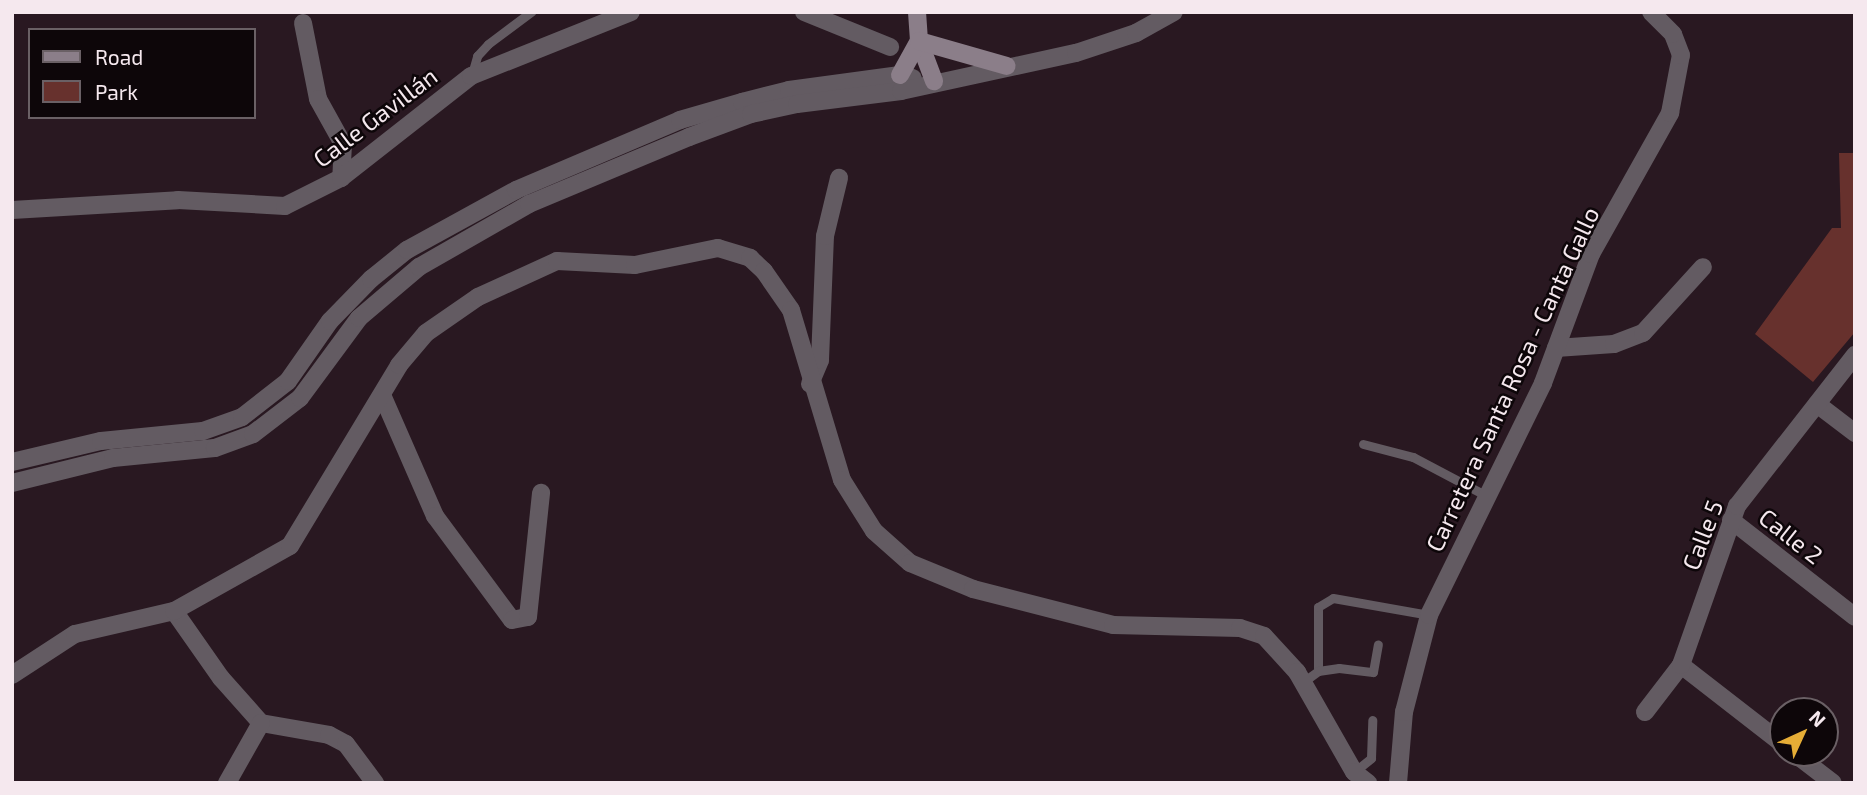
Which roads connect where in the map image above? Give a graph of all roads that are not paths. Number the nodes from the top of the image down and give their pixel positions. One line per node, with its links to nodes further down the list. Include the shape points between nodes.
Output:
1 (531, 12): 12 (lane, via 488,44 477,56)
2 (631, 12): 12 (street, Calle Gavillán)
3 (804, 12): 9 (street)
4 (917, 12): 8 (street)
5 (1174, 12): 10 (street, via 1136,33 1076,53)
6 (1651, 12): 18 (street, Carretera Santa Rosa - Canta Gallo, via 1673,34 1681,55 1670,113 1591,254)
7 (303, 23): 14 (street, via 318,99 343,144)
8 (919, 41): 10 (street); 11 (street); 13 (street)
9 (890, 47)
10 (1007, 66): 13 (street)
11 (900, 75): 13 (street); 25 (street, via 789,90 693,116 516,190 407,250 371,279 338,311 288,381 242,417 203,431 101,441)
12 (471, 76): 14 (street, Calle Gavillán)
13 (933, 81): 26 (street, via 901,91 751,114 529,204 430,260 383,296 350,328 300,398 253,434 215,448 113,458)
14 (341, 178): 16 (street, Calle Gavillán, via 285,206 178,200)
15 (839, 178): 20 (street, via 825,236 820,360)
16 (12, 210)
17 (1703, 267): 18 (street, via 1643,333 1614,344)
18 (1556, 348): 28 (street, Carretera Santa Rosa - Canta Gallo)
19 (1855, 355): 22 (street, Calle 5)
20 (810, 384): 21 (street, via 803,346 784,300 750,258 718,248 635,265 556,261 509,279 426,333 399,365); 37 (street, via 842,480 874,531 911,563 973,589 1113,625 1240,628 1264,636)
21 (383, 397): 27 (street, via 435,516 512,620 528,617 532,542); 30 (street, via 290,546)
22 (1817, 404): 23 (street); 29 (street, Calle 5)
23 (1855, 433)
24 (1363, 444): 28 (lane, via 1413,457)
25 (12, 462)
26 (12, 483)
27 (541, 493)
28 (1487, 496): 31 (street, Carretera Santa Rosa - Canta Gallo)
29 (1731, 520): 32 (street, Calle 2); 34 (street, Calle 5)
30 (174, 611): 36 (street, via 75,634); 40 (street, via 221,678)
31 (1429, 615): 35 (lane, via 1333,598 1318,607); 46 (street, Carretera Santa Rosa - Canta Gallo, via 1405,712)
32 (1855, 617)
33 (1378, 644): 35 (lane, via 1373,672)
34 (1681, 665): 38 (street, Calle 5); 41 (street)
35 (1318, 671): 37 (lane)
36 (12, 675)
37 (1303, 682): 43 (street)
38 (1645, 712)
39 (1373, 720): 43 (lane, via 1371,758)
40 (261, 723): 44 (street); 45 (street, via 329,735 346,744)
41 (1769, 733)
42 (1812, 767): 47 (street)
43 (1361, 777)
44 (227, 783)
45 (375, 783)
46 (1398, 783)
47 (1833, 783)

